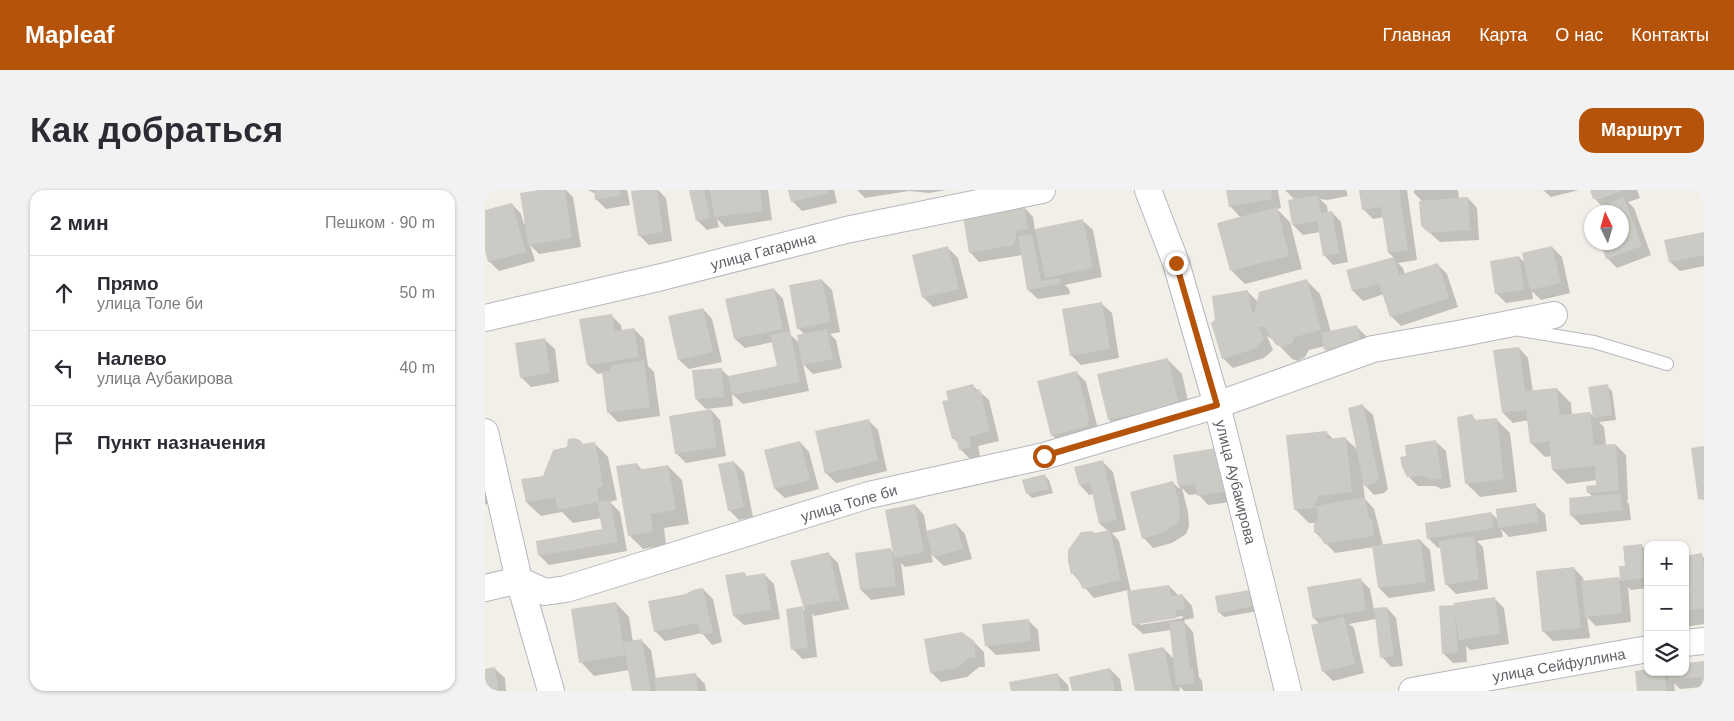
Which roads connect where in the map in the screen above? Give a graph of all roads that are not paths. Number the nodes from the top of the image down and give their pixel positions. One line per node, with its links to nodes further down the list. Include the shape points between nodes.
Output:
1 (1042, 190): 4 (street, улица Гагарина, via 846,230)
2 (1148, 190): 7 (street, улица Аубакирова, via 1176,263)
3 (1554, 315): 5 (street, улица Толе би)
4 (485, 318)
5 (1498, 326): 6 (lane, via 1594,342); 7 (street, улица Толе би, via 1373,349)
6 (1667, 364)
7 (1217, 405): 9 (street, улица Толе би, via 1044,456 869,495 566,589 545,592); 15 (street, улица Аубакирова)
8 (485, 432): 9 (street)
9 (519, 580): 10 (street); 14 (street)
10 (485, 588)
11 (1704, 641): 12 (street)
12 (1689, 643)
13 (1644, 650): 16 (street, улица Сейфуллина)
14 (551, 691)
15 (1288, 691)
16 (1412, 691)

